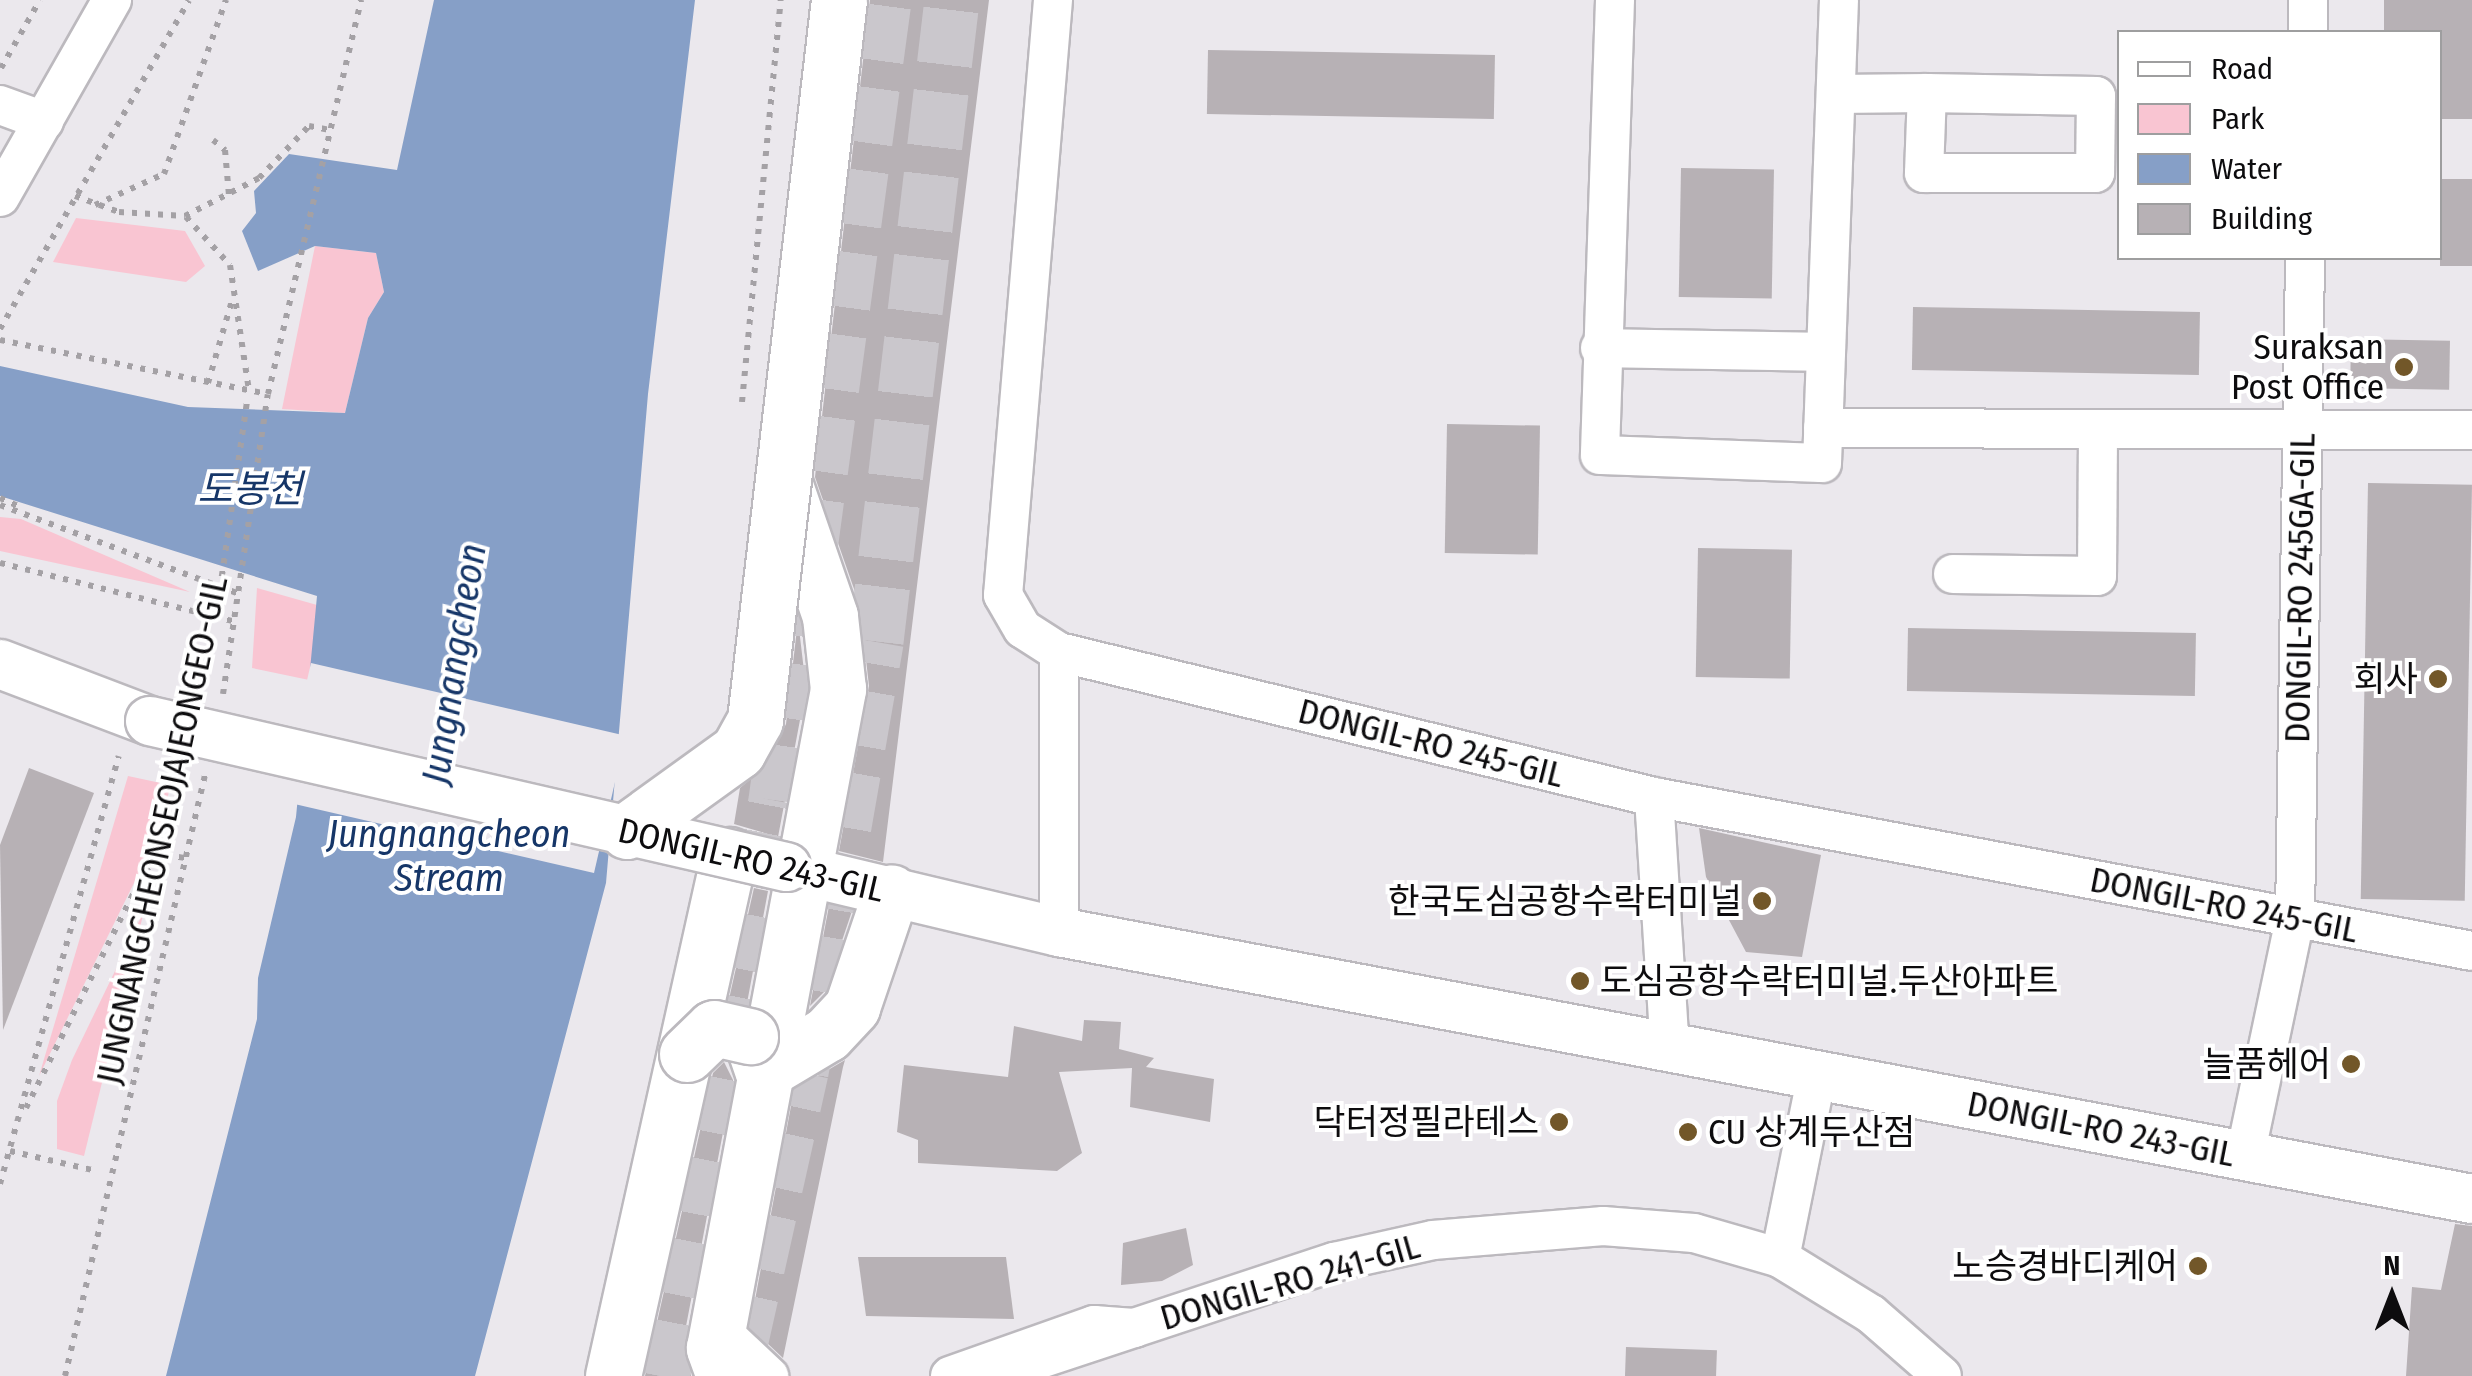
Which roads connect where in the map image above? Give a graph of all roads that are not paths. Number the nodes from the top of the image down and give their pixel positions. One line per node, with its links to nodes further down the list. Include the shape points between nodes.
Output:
1 (112, 0): 11 (street)
2 (838, 0): 20 (highway, bridge)
3 (1053, 0): 22 (street, DONGIL-RO 245-GIL, via 1003,594 1022,629)
4 (1614, 0): 14 (street)
5 (1839, 0): 9 (street)
6 (2308, 0): 7 (street)
7 (2308, 30)
8 (1927, 93): 8 (street, via 2096,96 2095,173 1924,173); 9 (street)
9 (1836, 94): 15 (street)
10 (0, 105): 11 (street)
11 (44, 121): 12 (street)
12 (1, 196)
13 (2305, 260): 17 (street, DONGIL-RO 245GA-GIL)
14 (1600, 348): 15 (street); 16 (street, via 1600,454 1822,463)
15 (1826, 352): 16 (street)
16 (1823, 428): 19 (street)
17 (2303, 430): 18 (street); 19 (street); 29 (street, DONGIL-RO 245GA-GIL)
18 (2472, 430)
19 (2098, 433): 21 (street, via 2097,576)
20 (791, 500): 25 (highway, bridge, via 756,720 738,751); 27 (highway, via 830,616 838,689)
21 (1954, 574)
22 (1059, 652): 24 (street, DONGIL-RO 245-GIL); 30 (street)
23 (0, 664): 25 (main road, DONGIL-RO 243-GIL, bridge, via 150,720)
24 (1654, 797): 29 (street, DONGIL-RO 245-GIL); 32 (street)
25 (627, 831): 26 (main road, DONGIL-RO 243-GIL, bridge)
26 (729, 855): 27 (main road, DONGIL-RO 243-GIL, bridge); 33 (highway)
27 (795, 869): 28 (main road, DONGIL-RO 243-GIL); 34 (highway)
28 (890, 892): 30 (main road, DONGIL-RO 243-GIL); 34 (highway, via 852,1007 827,1034)
29 (2295, 918): 31 (street, DONGIL-RO 245-GIL); 36 (street, DONGIL-RO 245GA-GIL)
30 (1059, 932): 32 (main road, DONGIL-RO 243-GIL)
31 (2472, 951)
32 (1670, 1048): 35 (main road, DONGIL-RO 243-GIL)
33 (687, 1054): 34 (highway, bridge, via 714,1028); 41 (highway)
34 (757, 1054): 40 (highway)
35 (1817, 1075): 36 (main road, DONGIL-RO 243-GIL); 38 (street)
36 (2245, 1156): 37 (main road, DONGIL-RO 243-GIL)
37 (2472, 1199)
38 (1780, 1258): 39 (street, DONGIL-RO 241-GIL, via 1694,1233 1508,1231 1334,1262); 45 (street, DONGIL-RO 241-GIL, via 1871,1314)
39 (1134, 1328): 43 (street, DONGIL-RO 241-GIL, via 1094,1325); 44 (street, DONGIL-RO 241-GIL)
40 (721, 1352): 42 (street)
41 (613, 1376)
42 (769, 1376)
43 (950, 1376)
44 (990, 1376)
45 (1942, 1376)

